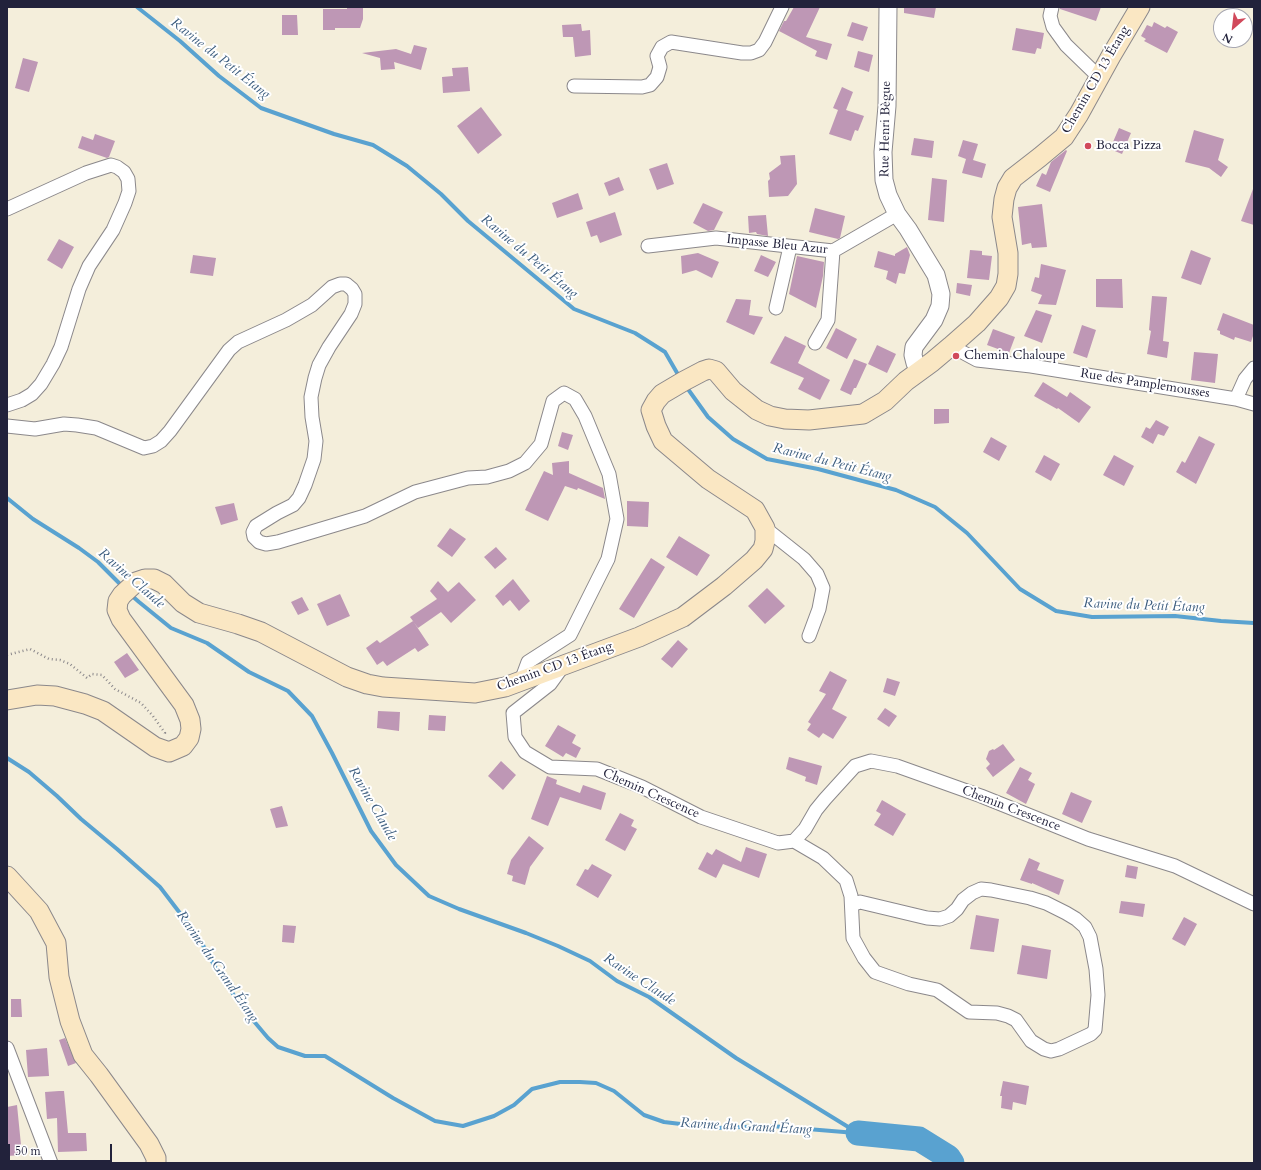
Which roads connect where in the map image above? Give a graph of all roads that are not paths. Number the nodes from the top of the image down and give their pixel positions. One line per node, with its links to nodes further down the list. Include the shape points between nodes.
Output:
1 (782, 7): 6 (street, via 765,42 759,50 751,54 671,42 662,47 657,56 660,67 657,77 650,85)
2 (888, 7): 8 (street, Rue Henri Bègue, via 884,180)
3 (1052, 7): 5 (street, via 1050,16 1053,27 1066,45)
4 (1140, 7): 5 (main road, Chemin CD 13 Étang)
5 (1099, 77): 14 (main road, Chemin CD 13 Étang, via 1064,137 1013,178 1007,188 1002,217 1008,253 1006,286 999,298 977,322)
6 (574, 86)
7 (7, 209): 19 (street, via 86,173 111,165 124,172 128,179 129,191 125,203 114,230 89,266 53,364 32,394)
8 (897, 214): 11 (street, Impasse Bleu Azur); 16 (street, Rue Henri Bègue, via 936,275 941,294 940,306 934,320 914,347 913,355)
9 (648, 246): 10 (street, Impasse Bleu Azur, via 716,238)
10 (790, 246): 11 (street, Impasse Bleu Azur); 12 (street)
11 (833, 251): 13 (street, via 828,320)
12 (776, 308)
13 (815, 343)
14 (951, 346): 16 (main road, Chemin CD 13 Étang); 17 (street, Rue des Pamplemousses, via 977,360 1031,366)
15 (1254, 368): 17 (street, via 1245,379)
16 (919, 371): 21 (main road, Chemin CD 13 Étang, via 885,401 863,414 808,420 770,416 757,410 733,391 716,371 709,369 662,394 651,410 663,441 708,479 755,510)
17 (1236, 399): 18 (street, Rue des Pamplemousses)
18 (1254, 404)
19 (7, 405)
20 (7, 426): 24 (street, via 35,429 64,424 77,425 96,428 144,448 152,446 170,431 229,350 238,342 312,305 332,287 346,284 355,294 355,304 319,365 315,378 311,397 316,440 314,459 305,485 293,505 256,526 254,537 266,544 278,542 366,516 415,492 468,478 487,477 509,471 526,463 541,444 553,401 564,393 575,399 585,416 609,474 617,519 608,559 570,636 528,662)
21 (765, 528): 22 (street, via 804,559 817,574 823,588 819,609); 23 (main road, Chemin CD 13 Étang, via 765,541 754,560 683,617 640,637)
22 (809, 636)
23 (564, 665): 24 (main road, Chemin CD 13 Étang); 26 (street, Chemin Crescence, via 550,684 513,713 515,737 525,752 550,768 597,769 642,787 701,817 778,843)
24 (521, 681): 25 (main road, Chemin CD 13 Étang, via 475,693 367,684 347,677 261,632 195,611 164,584 154,579 136,582 122,595 117,610 184,705 191,729 189,738 182,746 169,752 155,747 102,711 55,696 36,695)
25 (7, 700)
26 (794, 841): 28 (street, Chemin Crescence, via 805,829 816,810 855,766 871,761 898,766 1088,839 1175,866); 29 (street, via 823,858 846,880)
27 (7, 876): 32 (main road, via 39,911 56,943 60,977 70,1021 83,1054 149,1144)
28 (1254, 904)
29 (852, 905): 29 (street, via 860,902 940,919 949,916 963,900 981,889 1030,898 1066,913 1085,927 1090,937 1098,995 1095,1030 1050,1051 1031,1041 1016,1020 1008,1016 969,1012 937,990 909,984 875,972 864,958 854,938)
30 (7, 1048): 31 (street)
31 (51, 1163)
32 (156, 1163)

